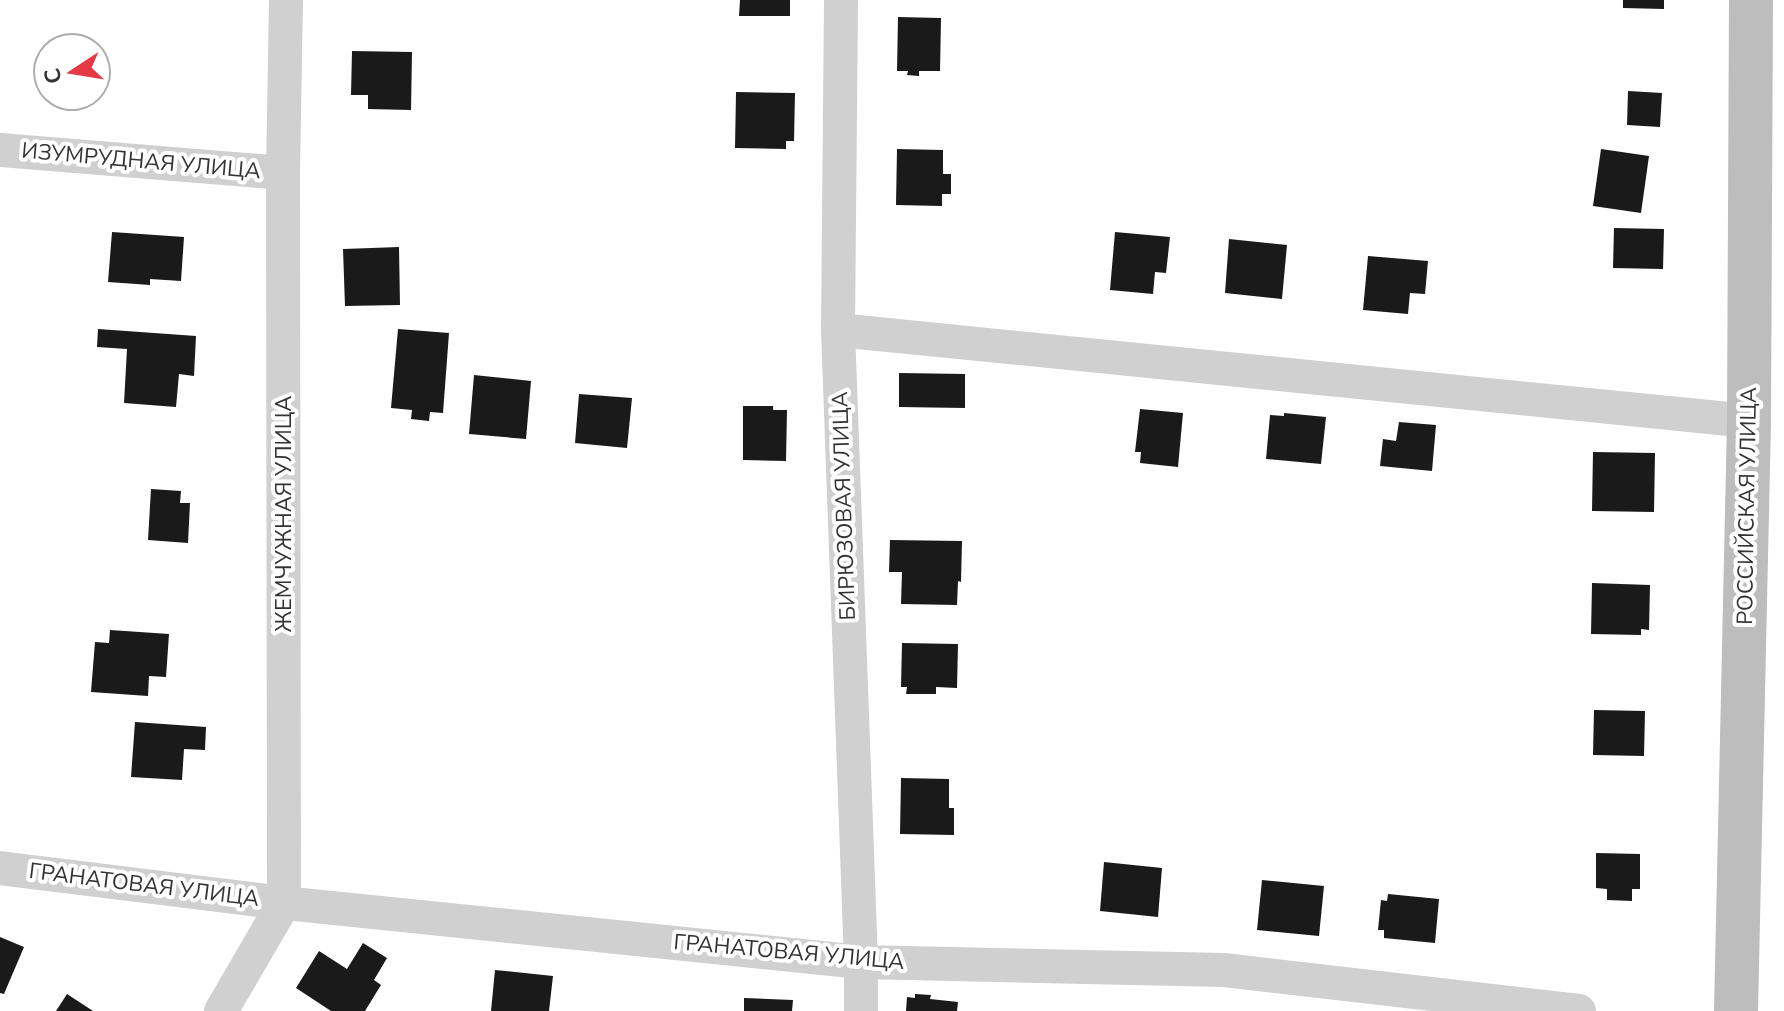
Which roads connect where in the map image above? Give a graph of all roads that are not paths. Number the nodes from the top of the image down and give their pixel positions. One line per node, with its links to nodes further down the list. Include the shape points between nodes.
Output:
1 (286, 0): 5 (street, ЖЕМЧУЖНАЯ УЛИЦА)
2 (841, 0): 6 (street, БИРЮЗОВАЯ УЛИЦА)
3 (1751, 0): 7 (main road, РОССИЙСКАЯ УЛИЦА)
4 (0, 150): 5 (street, ИЗУМРУДНАЯ УЛИЦА)
5 (283, 173): 9 (street, ЖЕМЧУЖНАЯ УЛИЦА)
6 (838, 330): 7 (street); 10 (street, БИРЮЗОВАЯ УЛИЦА)
7 (1749, 421): 14 (main road, РОССИЙСКАЯ УЛИЦА)
8 (0, 868): 9 (street, ГРАНАТОВАЯ УЛИЦА)
9 (284, 903): 10 (street, ГРАНАТОВАЯ УЛИЦА); 11 (street)
10 (861, 962): 12 (street, БИРЮЗОВАЯ УЛИЦА); 13 (street, ГРАНАТОВАЯ УЛИЦА, via 1224,970)
11 (221, 1011)
12 (861, 1011)
13 (1579, 1011)
14 (1736, 1011)

